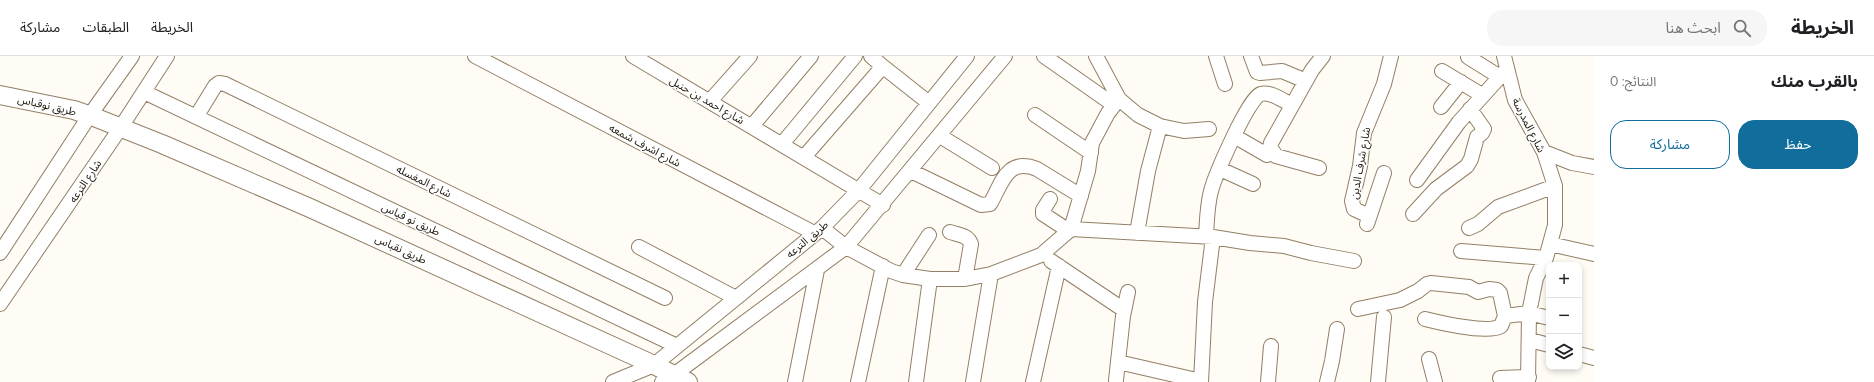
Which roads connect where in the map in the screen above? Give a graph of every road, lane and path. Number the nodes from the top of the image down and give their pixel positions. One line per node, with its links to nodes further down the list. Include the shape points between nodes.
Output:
1 (132, 56): 33 (street)
2 (167, 56): 23 (street, شارع الترعه)
3 (475, 56): 62 (street, شارع اشرف شمعه)
4 (633, 56): 26 (street, شارع احمد بن حنبل)
5 (750, 56): 26 (street)
6 (811, 56): 36 (street)
7 (855, 56): 41 (street)
8 (1005, 56): 39 (street)
9 (1044, 56): 27 (street)
10 (1096, 56): 27 (street)
11 (1216, 56): 22 (street)
12 (1251, 56): 20 (street, via 1257,72 1282,71)
13 (1323, 56): 20 (street)
14 (1391, 56): 51 (street, شارع شرف الدين, via 1384,84 1364,133 1352,201 1354,209 1368,220)
15 (1468, 57): 18 (street)
16 (960, 59): 28 (street, طريق الترعه)
17 (876, 61): 28 (street); 45 (street, via 878,72)
18 (1504, 67): 25 (street); 43 (street, شارع المدرسة, via 1515,100)
19 (1442, 71): 21 (street)
20 (1306, 81): 29 (street)
21 (1461, 82): 25 (street); 30 (street)
22 (1225, 84)
23 (144, 92): 34 (street, طريق نو قياس); 35 (street, شارع الترعه)
24 (0, 95): 33 (street, طريق نوقباس)
25 (1482, 95): 31 (street)
26 (710, 101): 36 (street, شارع احمد بن حنبل)
27 (1117, 102): 37 (street); 44 (street, via 1092,143)
28 (930, 103): 55 (street, طريق الترعه)
29 (1292, 105): 40 (street, via 1266,93 1257,95); 42 (street)
30 (1442, 107)
31 (1470, 109): 52 (street); 59 (street, via 1484,129 1477,137 1471,159 1464,169 1436,190)
32 (1035, 115): 44 (street)
33 (92, 116): 35 (street, طريق نوقباس); 71 (street)
34 (196, 117): 84 (street, شارع المغسله, via 215,86 219,83 225,84); 97 (street, طريق نو قياس)
35 (116, 125): 86 (street, شارع الترعه); 103 (street, طريق نقباس, via 262,186)
36 (752, 126): 41 (street, شارع احمد بن حنبل)
37 (1160, 126): 38 (street, via 1184,131); 64 (street, via 1148,171)
38 (1209, 130)
39 (940, 136): 47 (street); 50 (street)
40 (1234, 136): 42 (street); 49 (street)
41 (782, 144): 45 (street, شارع احمد بن حنبل)
42 (1269, 149): 48 (street, via 1276,156)
43 (1544, 152): 46 (street, via 1572,163); 54 (street, شارع المدرسة)
44 (1091, 153): 56 (street)
45 (804, 157): 55 (street, شارع احمد بن حنبل)
46 (1594, 167)
47 (992, 168)
48 (1319, 168)
49 (1220, 169): 53 (street); 66 (street, via 1211,190 1207,213)
50 (911, 171): 56 (street, via 981,205 990,204 1004,175 1022,166 1029,166); 58 (street)
51 (1384, 173)
52 (1417, 180)
53 (1253, 184)
54 (1555, 186): 60 (street, via 1498,207 1478,224); 67 (street, شارع المدرسة, via 1555,225)
55 (859, 190): 58 (street, شارع احمد بن حنبل); 62 (street, طريق الترعه)
56 (1081, 196): 61 (street)
57 (1050, 200): 61 (street, via 1043,214)
58 (883, 205): 68 (street)
59 (1413, 214)
60 (1469, 228)
61 (1070, 230): 64 (street); 73 (street, شارع اشرف شمعه)
62 (818, 231): 68 (street, شارع اشرف شمعه); 85 (street, طريق الترعه)
63 (950, 232): 81 (street, via 966,237 971,244)
64 (1137, 233): 66 (street)
65 (929, 235): 80 (street)
66 (1209, 236): 75 (street, via 1284,246); 115 (street)
67 (1550, 244): 72 (street); 74 (street, شارع المدرسة)
68 (846, 246): 76 (street, شارع اشرف شمعه); 78 (street)
69 (639, 247): 85 (street)
70 (1461, 251): 74 (street)
71 (0, 253)
72 (1594, 254)
73 (1041, 255): 77 (street); 79 (street, شارع اشرف شمعه)
74 (1546, 258): 89 (street, شارع المدرسة, via 1536,278)
75 (1354, 261)
76 (883, 266): 80 (street, شارع اشرف شمعه); 111 (street)
77 (1059, 266): 88 (street); 114 (street)
78 (817, 270): 106 (street); 110 (street)
79 (991, 274): 81 (street, شارع اشرف شمعه); 113 (street)
80 (903, 275): 82 (street, شارع اشرف شمعه)
81 (966, 279): 82 (street, شارع اشرف شمعه)
82 (930, 280): 112 (street)
83 (1128, 292): 88 (street)
84 (665, 298)
85 (736, 298): 97 (street, طريق الترعه)
86 (0, 304)
87 (1358, 309): 90 (street, via 1400,300 1427,284 1469,287 1478,292 1494,289 1500,293)
88 (1124, 310): 102 (street)
89 (1529, 313): 90 (street); 92 (street); 95 (street, شارع المدرسة)
90 (1505, 316): 93 (street, via 1501,326 1493,328)
91 (1384, 317): 118 (street)
92 (1546, 317)
93 (1425, 319)
94 (1337, 329): 117 (street)
95 (1530, 340): 96 (street); 108 (street, شارع المدرسة)
96 (1546, 344)
97 (678, 346): 103 (street, طريق الترعه)
98 (1271, 346): 116 (street)
99 (1582, 355): 100 (street)
100 (1594, 358)
101 (1429, 359): 119 (street)
102 (1118, 362): 104 (street); 107 (street)
103 (654, 365): 106 (street, طريق نقباس); 109 (street, طريق الترعه)
104 (1155, 377): 115 (street)
105 (1500, 378): 108 (street)
106 (675, 379)
107 (1116, 380)
108 (1529, 380)
109 (613, 382)
110 (795, 382)
111 (858, 382)
112 (916, 382)
113 (973, 382)
114 (1033, 382)
115 (1201, 382)
116 (1268, 382)
117 (1327, 382)
118 (1378, 382)
119 (1435, 382)

